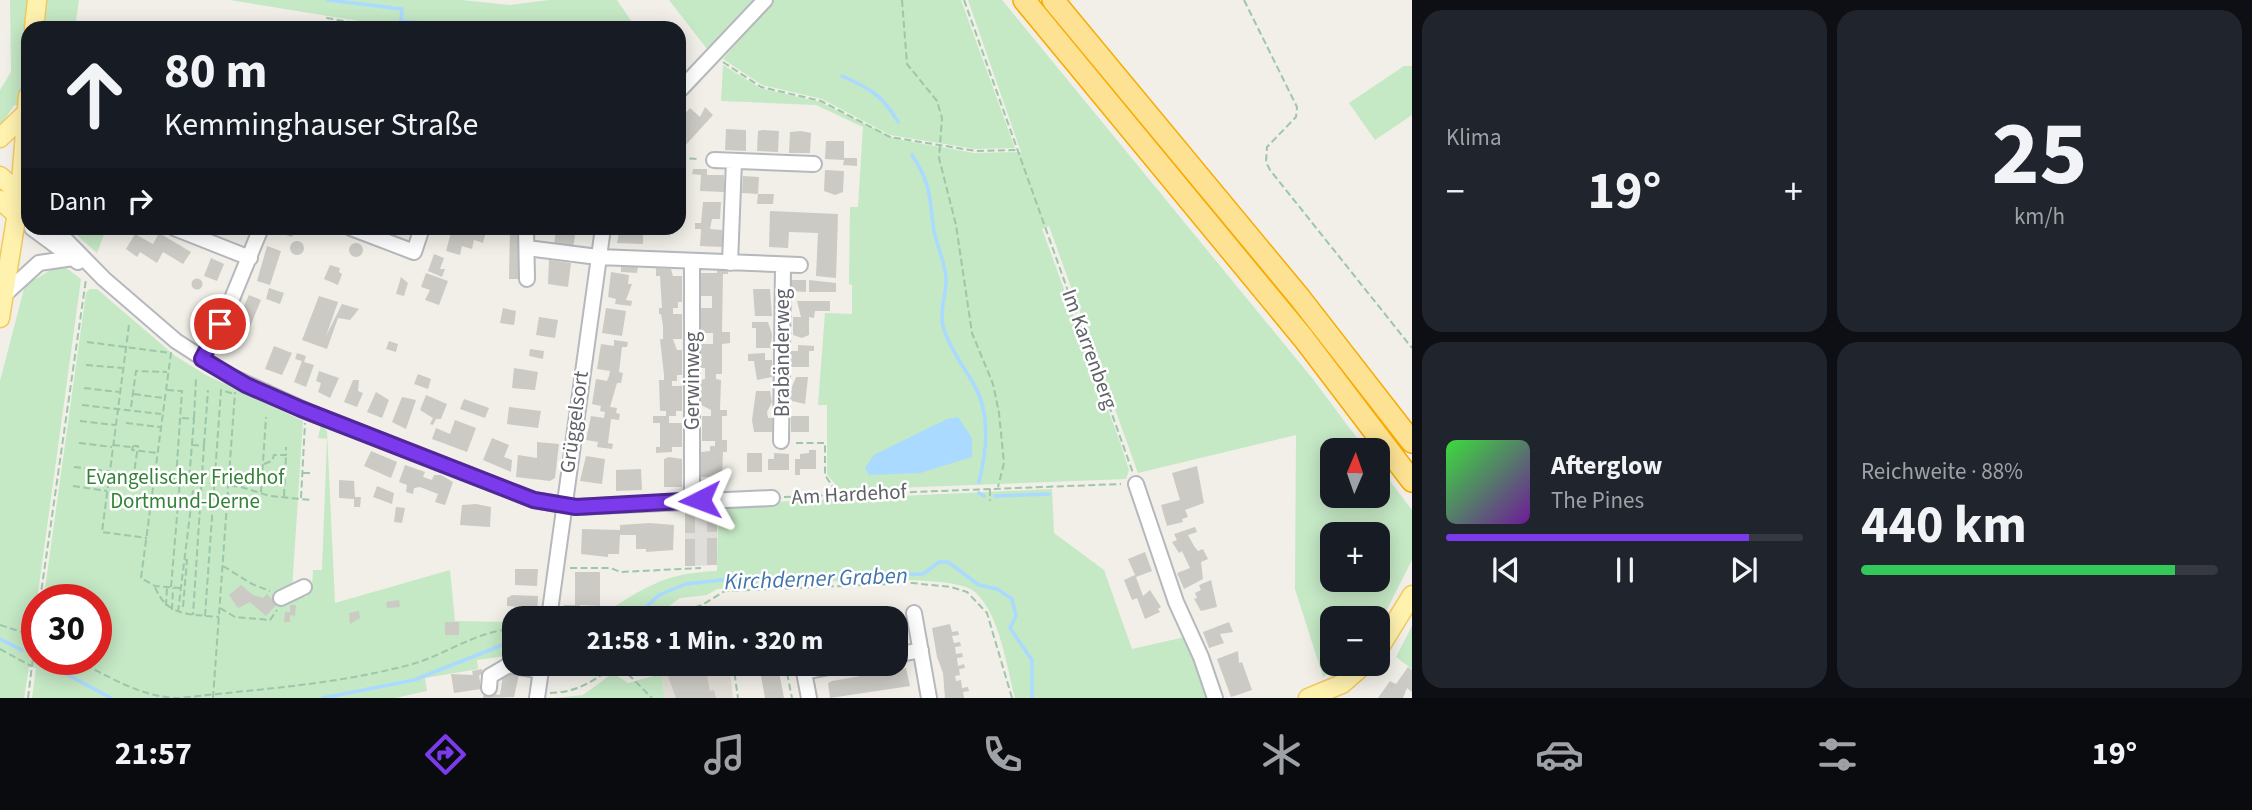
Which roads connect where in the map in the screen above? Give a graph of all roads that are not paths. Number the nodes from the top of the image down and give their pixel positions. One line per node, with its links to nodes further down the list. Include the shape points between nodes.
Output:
1 (37, 0): 5 (main road)
2 (765, 0): 6 (street)
3 (1024, 0): 40 (highway, via 1304,339)
4 (1053, 0): 39 (highway, via 1300,298)
5 (35, 21)
6 (686, 84)
7 (21, 112): 8 (main road)
8 (0, 138)
9 (714, 160): 10 (street)
10 (734, 161): 11 (street); 30 (street)
11 (814, 164)
12 (0, 176): 14 (main road)
13 (0, 200): 15 (main road)
14 (21, 206)
15 (21, 210)
16 (21, 228): 35 (main road)
17 (49, 235): 27 (street)
18 (61, 235): 33 (street)
19 (192, 235): 28 (street)
20 (258, 235): 28 (street)
21 (369, 235): 22 (street, via 414,252)
22 (420, 235)
23 (526, 235): 25 (street)
24 (602, 235): 26 (street, Grüggelsort)
25 (527, 248): 26 (street, Brabänderweg); 34 (street)
26 (598, 257): 29 (street, Brabänderweg); 44 (street, Grüggelsort)
27 (73, 258): 33 (street); 35 (street, via 39,263)
28 (250, 258): 37 (street)
29 (692, 261): 30 (street, Brabänderweg); 43 (street, Gerwinweg)
30 (730, 263): 31 (street, Brabänderweg)
31 (783, 265): 32 (street, Brabänderweg); 38 (street, Brabänderweg)
32 (800, 265)
33 (104, 279): 37 (street, Am Hardehof)
34 (527, 279)
35 (5, 294): 36 (main road)
36 (0, 318)
37 (202, 359): 44 (street, Am Hardehof, via 305,411 534,500)
38 (781, 441)
39 (1412, 442)
40 (1412, 481)
41 (1136, 484): 61 (street)
42 (772, 498): 43 (street, Am Hardehof)
43 (692, 500): 44 (street, Am Hardehof)
44 (562, 506): 48 (street, Grüggelsort)
45 (304, 587): 47 (street)
46 (1412, 595): 50 (main road)
47 (281, 598)
48 (550, 606)
49 (914, 614): 51 (street)
50 (1390, 631)
51 (920, 650): 52 (street); 60 (street)
52 (908, 652)
53 (502, 669): 57 (street, via 490,676)
54 (541, 676): 58 (street)
55 (805, 676): 59 (street)
56 (1351, 676): 62 (main road)
57 (489, 688)
58 (538, 696)
59 (809, 698)
60 (929, 698)
61 (1215, 698)
62 (1308, 698)

